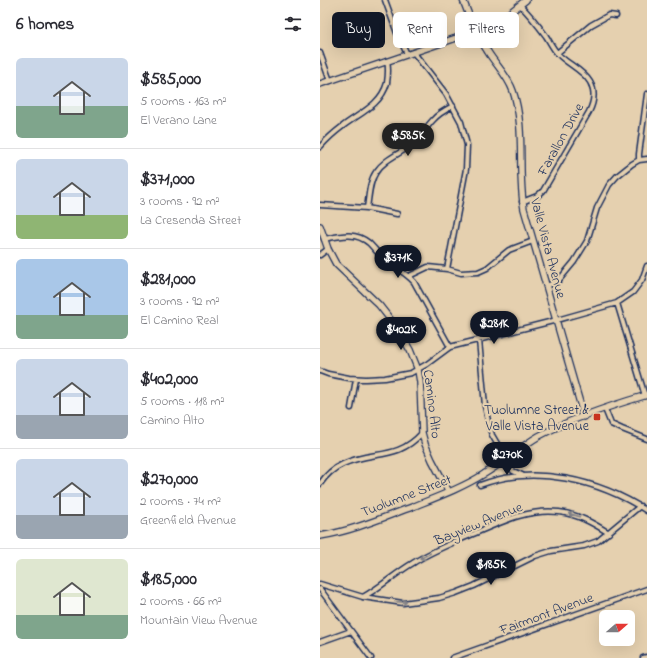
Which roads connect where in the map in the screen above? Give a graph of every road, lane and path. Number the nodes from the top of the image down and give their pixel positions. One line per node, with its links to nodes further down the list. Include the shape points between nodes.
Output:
1 (385, 0): 13 (street)
2 (463, 0): 5 (street, Valle Vista Avenue)
3 (526, 0): 4 (street)
4 (520, 5): 6 (street); 12 (street, Farallon Drive)
5 (468, 12)
6 (511, 12)
7 (616, 16): 12 (street, via 609,16 591,25)
8 (455, 39): 11 (street)
9 (485, 48): 22 (street, Valle Vista Avenue, via 506,77 513,92 521,138)
10 (320, 53): 15 (street)
11 (414, 53): 13 (street); 18 (street, via 443,89)
12 (557, 53): 22 (street, Farallon Drive, via 587,78 593,88 594,101 543,191)
13 (407, 54): 14 (street)
14 (387, 61): 15 (street); 19 (street, via 387,80 380,98)
15 (330, 81): 16 (street)
16 (320, 84)
17 (647, 94): 21 (street)
18 (453, 106): 24 (street, via 433,120 416,141 376,170 370,185); 32 (street, via 465,135 467,160)
19 (320, 147)
20 (647, 159): 21 (street)
21 (639, 160): 34 (street, via 609,185 587,241 559,280)
22 (522, 202): 28 (street, Valle Vista Avenue)
23 (320, 205): 24 (street)
24 (367, 208): 25 (street)
25 (397, 214)
26 (320, 226): 27 (street, Camino Alto)
27 (324, 239): 29 (street, Camino Alto); 33 (street, via 343,235 358,237)
28 (533, 241): 32 (street, via 509,250 478,272 471,274); 34 (street, Valle Vista Avenue)
29 (328, 249): 30 (street); 39 (street, Camino Alto, via 340,269 369,295 391,320 410,350)
30 (320, 255)
31 (647, 266): 35 (street, via 642,280 633,292)
32 (447, 269): 33 (street, via 428,267)
33 (409, 276): 38 (street)
34 (547, 286): 36 (street, Valle Vista Avenue)
35 (617, 303): 36 (street); 42 (street)
36 (557, 320): 37 (street); 45 (street, Valle Vista Avenue)
37 (479, 340): 38 (street); 48 (street, via 487,418 492,435)
38 (450, 347): 39 (street)
39 (418, 370): 41 (street, via 385,378); 46 (street, Camino Alto, via 422,396)
40 (320, 371): 41 (street)
41 (356, 379): 43 (street)
42 (646, 395): 44 (street, Tuolumne Street)
43 (350, 408)
44 (605, 409): 45 (street, Tuolumne Street); 47 (street, via 611,424)
45 (584, 417): 48 (street, Tuolumne Street, via 540,436)
46 (422, 433): 50 (street, via 410,444 394,452 345,463 333,470); 52 (street, Camino Alto, via 432,460)
47 (647, 438)
48 (506, 459): 49 (street, via 513,471); 52 (street, Tuolumne Street, via 478,478)
49 (522, 476): 51 (street, via 492,481); 53 (street, via 557,477 604,488)
50 (320, 484)
51 (480, 486)
52 (449, 492): 56 (street, Tuolumne Street, via 376,521)
53 (640, 506): 54 (street); 55 (street)
54 (647, 510)
55 (609, 532): 60 (street, one-way to 55, via 402,603 450,595 535,556 584,546 598,541); 60 (street, Bayview Avenue, one-way to 60, via 592,522 557,512 518,516 426,555)
56 (320, 536)
57 (320, 584): 60 (street)
58 (320, 589): 61 (street)
59 (647, 589): 65 (street, Fairmont Avenue)
60 (363, 597)
61 (351, 631): 62 (street); 64 (street)
62 (320, 642)
63 (647, 657): 66 (street)
64 (371, 658)
65 (452, 658)
66 (643, 658)

